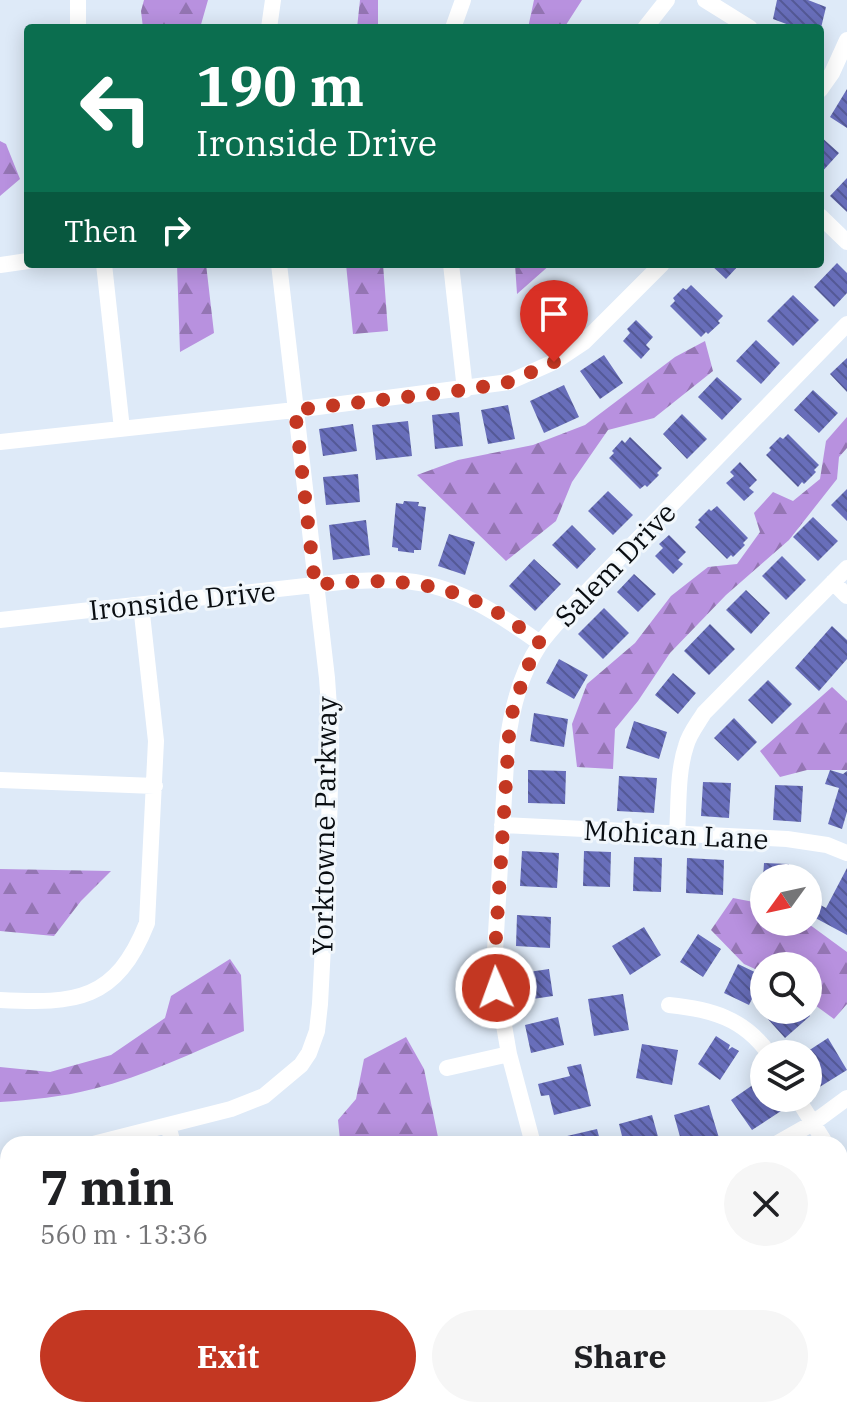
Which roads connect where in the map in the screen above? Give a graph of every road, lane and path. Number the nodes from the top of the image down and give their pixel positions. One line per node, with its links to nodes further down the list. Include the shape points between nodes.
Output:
1 (78, 0): 6 (street)
2 (273, 0): 7 (street)
3 (463, 0): 8 (street)
4 (667, 0): 9 (street)
5 (705, 0): 10 (street)
6 (78, 24)
7 (270, 24)
8 (454, 24)
9 (648, 24)
10 (744, 24)
11 (847, 40): 12 (street)
12 (826, 70)
13 (824, 220): 14 (street)
14 (847, 242)
15 (24, 262): 16 (street)
16 (0, 265)
17 (104, 268): 24 (street)
18 (279, 268): 23 (street, Yorktowne Parkway)
19 (451, 268): 22 (street)
20 (658, 268): 22 (street, via 584,342 554,362 509,382)
21 (847, 324): 32 (street, Salem Drive)
22 (465, 390): 23 (street)
23 (295, 410): 24 (street); 28 (street, Yorktowne Parkway)
24 (122, 429): 25 (street)
25 (0, 442)
26 (847, 568): 27 (street)
27 (833, 582): 29 (street); 36 (street, via 704,713 692,732 682,765)
28 (315, 585): 30 (street, Ironside Drive); 32 (street, Ironside Drive, via 407,581 454,592 490,608); 46 (street, Yorktowne Parkway, via 331,736 317,1031 301,1065 264,1096)
29 (847, 596)
30 (141, 605): 31 (street, Ironside Drive); 34 (street, via 156,741)
31 (0, 620)
32 (540, 643): 35 (street, Salem Drive, via 510,720)
33 (0, 780): 34 (street)
34 (155, 786): 38 (street, via 147,923 129,960 87,995 55,1002)
35 (502, 825): 36 (street, Mohican Lane); 41 (street, Salem Drive, via 494,968)
36 (677, 834): 37 (street, Mohican Lane, via 787,839)
37 (847, 853)
38 (0, 1000)
39 (669, 1005): 40 (street, via 712,1011)
40 (758, 1040)
41 (509, 1054): 42 (street); 49 (street, Salem Drive)
42 (447, 1068)
43 (847, 1098): 45 (street)
44 (806, 1112): 45 (street)
45 (813, 1123): 50 (street); 51 (street)
46 (168, 1125): 47 (street, Yorktowne Parkway); 48 (street)
47 (125, 1136)
48 (171, 1136)
49 (531, 1136)
50 (790, 1136)
51 (821, 1136)

